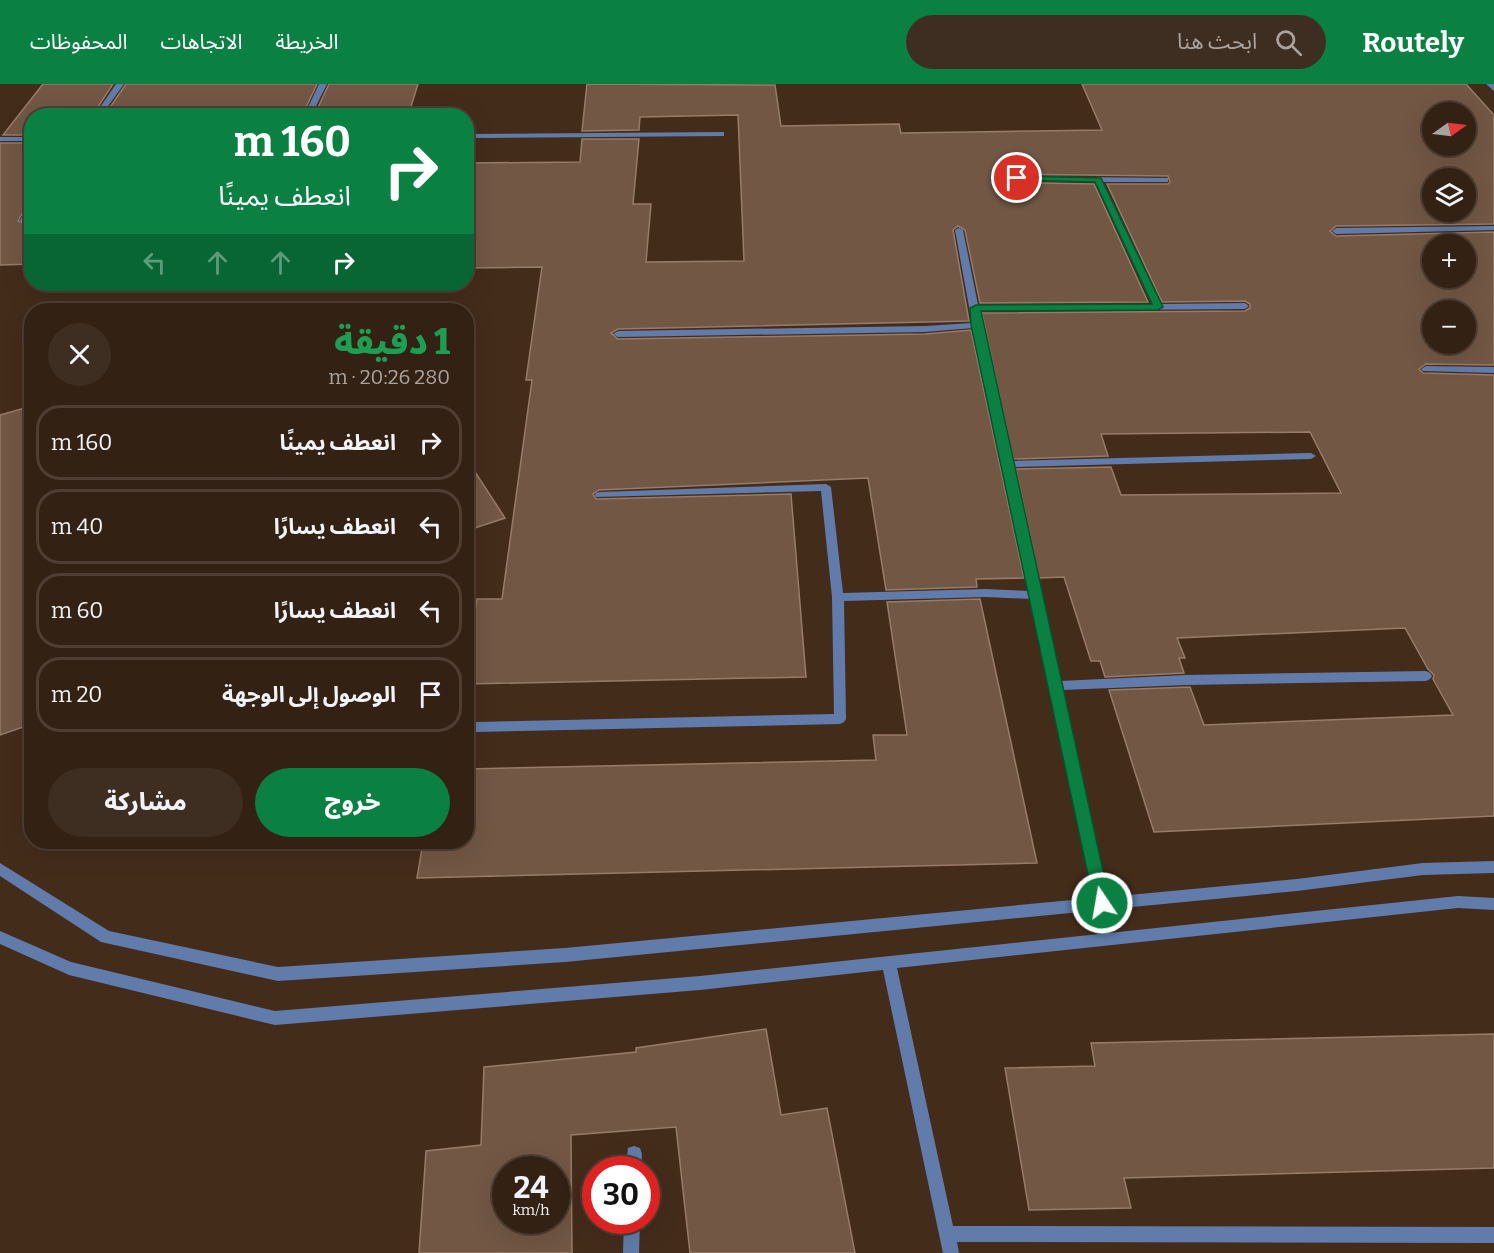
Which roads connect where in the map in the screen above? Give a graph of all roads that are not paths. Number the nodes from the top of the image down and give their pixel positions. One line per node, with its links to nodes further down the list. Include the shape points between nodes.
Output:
1 (120, 84): 5 (street)
2 (323, 84): 6 (street)
3 (1490, 84): 4 (street)
4 (1494, 89)
5 (103, 108)
6 (311, 108)
7 (721, 134): 8 (street)
8 (474, 136)
9 (0, 139): 10 (street)
10 (24, 139)
11 (997, 178): 12 (street)
12 (1098, 180): 13 (street); 18 (street)
13 (1165, 180)
14 (1494, 228): 16 (street)
15 (959, 230): 19 (street)
16 (1336, 231)
17 (1245, 306): 18 (street)
18 (1158, 307): 19 (street)
19 (976, 308): 20 (street)
20 (977, 325): 21 (street); 25 (street)
21 (618, 334)
22 (1426, 369): 23 (street)
23 (1494, 370)
24 (1311, 456): 25 (street)
25 (1009, 464): 27 (street)
26 (600, 495): 28 (street, via 826,487)
27 (1036, 595): 28 (street); 30 (street)
28 (838, 597): 31 (street, via 840,719)
29 (1426, 675): 30 (street)
30 (1056, 686): 34 (street)
31 (476, 727)
32 (1494, 867): 34 (street, via 1423,869)
33 (0, 869): 34 (street, via 106,937 278,974 565,955)
34 (1102, 903)
35 (1494, 904): 37 (street, via 1458,902)
36 (0, 937): 37 (street, via 69,968 274,1018 688,984)
37 (889, 963): 39 (street)
38 (632, 1234): 41 (street)
39 (946, 1234): 40 (street); 42 (street)
40 (1494, 1235)
41 (632, 1253)
42 (951, 1253)

